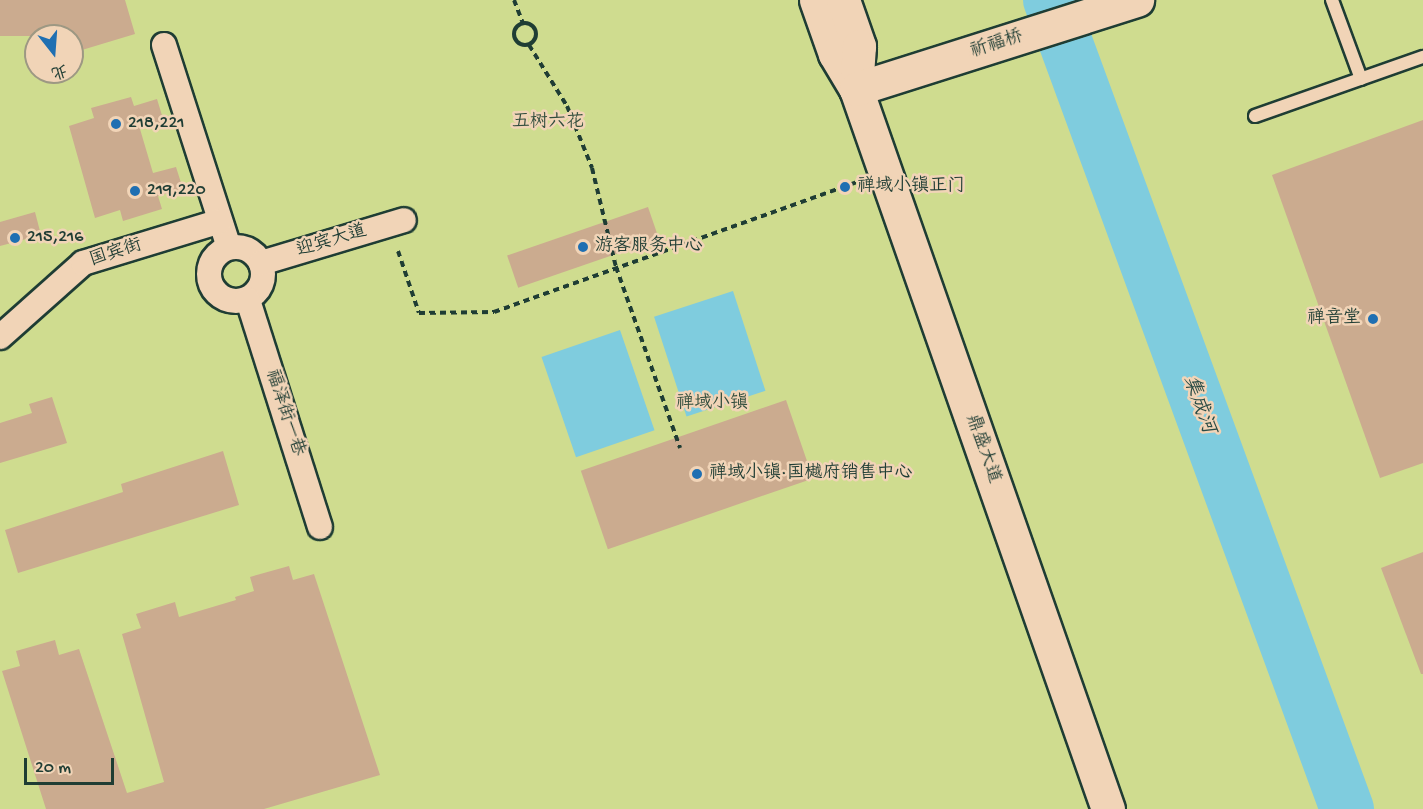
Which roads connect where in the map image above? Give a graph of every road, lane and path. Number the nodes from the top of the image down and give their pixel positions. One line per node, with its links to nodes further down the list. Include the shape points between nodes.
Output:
1 (514, 0): 6 (path)
2 (816, 0): 11 (street, 鼎盛大道, via 836,54)
3 (843, 0): 11 (street, 鼎盛大道, via 859,46)
4 (1137, 0): 11 (street, 祈福桥)
5 (1332, 0): 10 (lane)
6 (523, 23): 8 (path, via 537,31 535,41); 8 (path, via 516,27 514,38)
7 (164, 45): 14 (street)
8 (529, 45): 18 (path, via 567,106 592,168)
9 (1423, 57): 10 (lane)
10 (1361, 79): 12 (lane)
11 (856, 89): 13 (street, 鼎盛大道)
12 (1255, 116)
13 (884, 170): 18 (path); 23 (street, 鼎盛大道)
14 (220, 221): 16 (street); 20 (street, 国宾街, via 83,263)
15 (397, 222): 17 (street, 迎宾大道); 18 (path, via 419,313 494,312)
16 (229, 247): 17 (street, via 236,245 254,252); 19 (street, via 218,251 207,268 211,288 225,300)
17 (261, 263): 19 (street, via 264,269 260,288)
18 (616, 267): 21 (path)
19 (248, 300): 22 (street, 福泽街一巷)
20 (0, 337)
21 (680, 448)
22 (320, 527)
23 (1108, 809)

